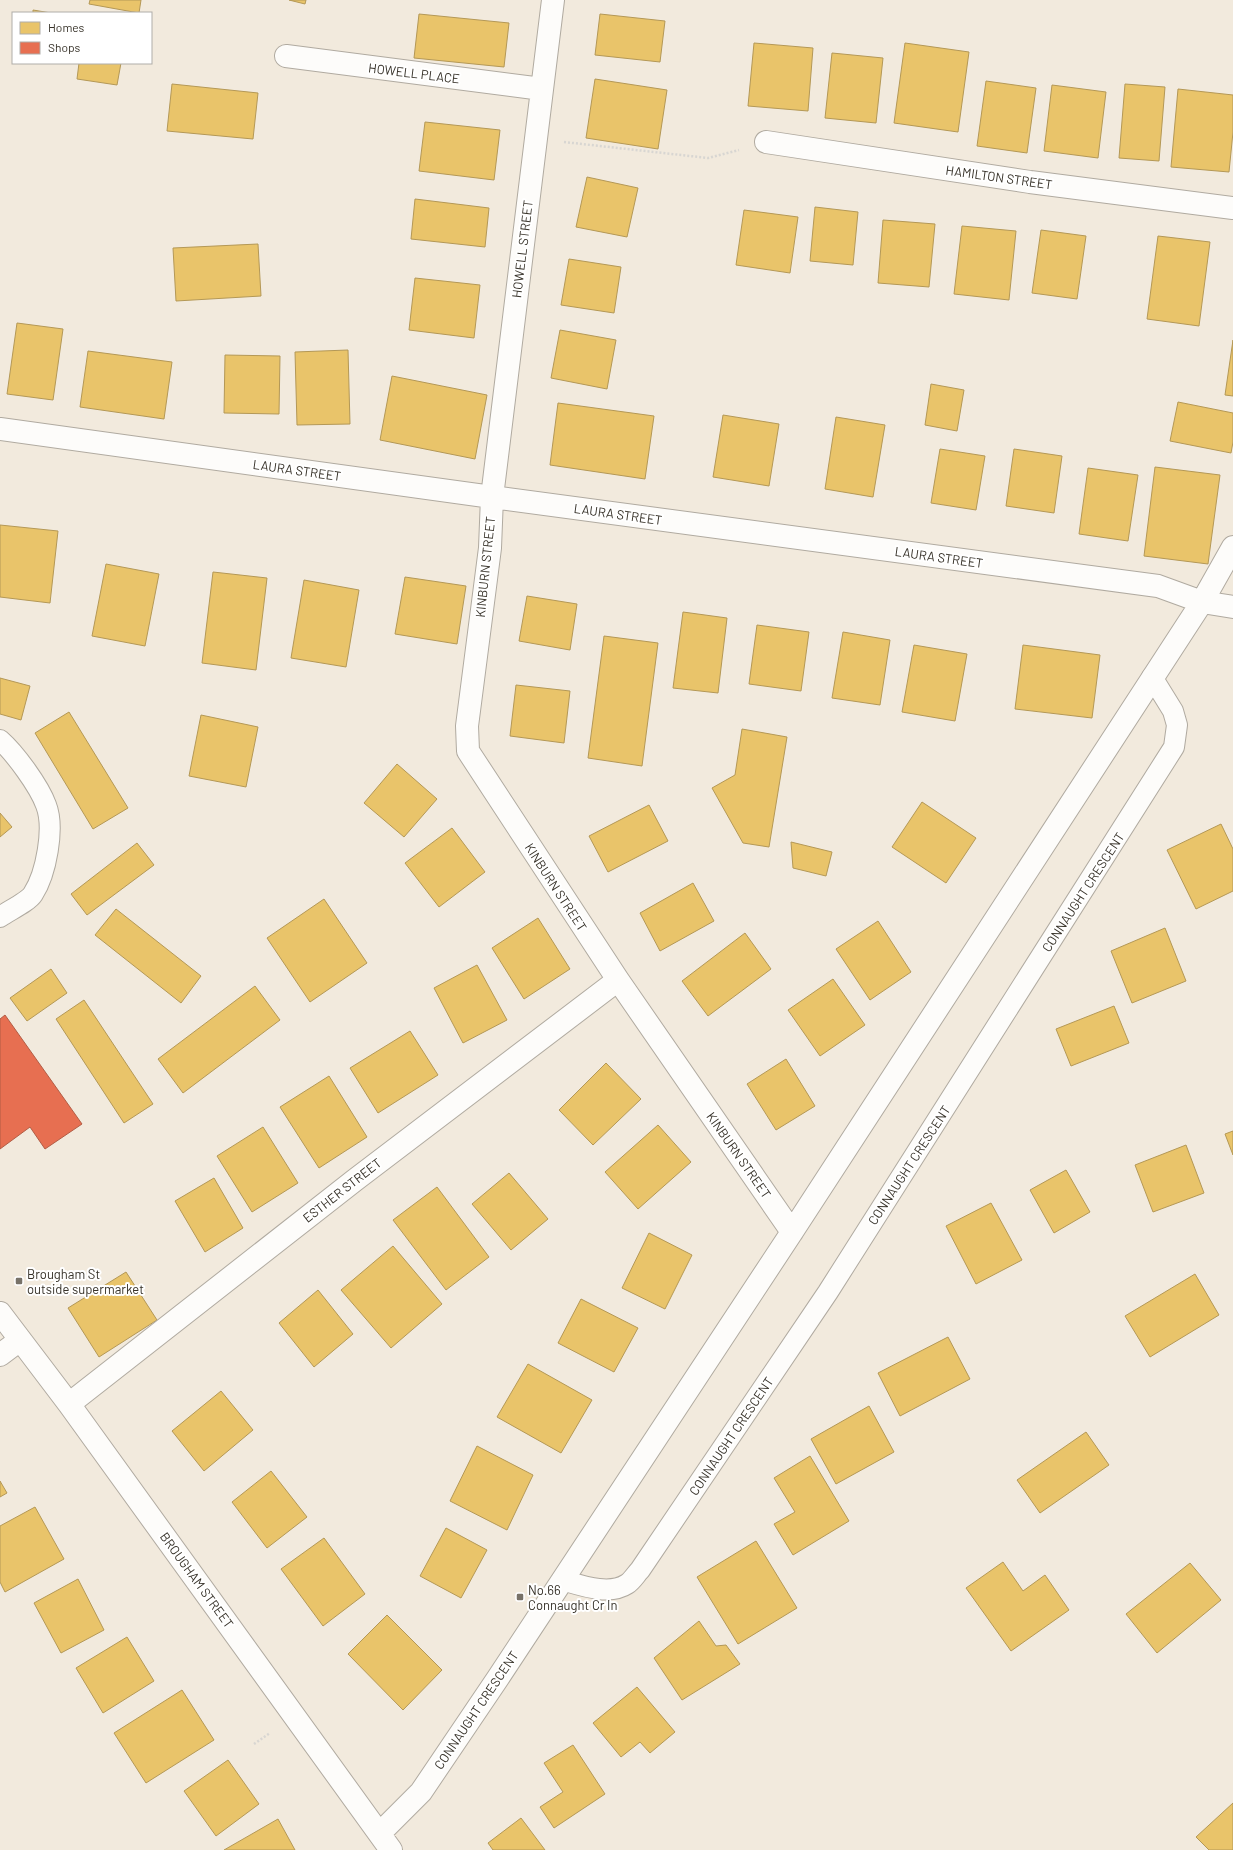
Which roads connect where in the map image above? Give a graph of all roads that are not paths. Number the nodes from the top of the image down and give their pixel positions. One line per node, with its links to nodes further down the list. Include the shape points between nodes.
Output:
1 (553, 0): 3 (street, HOWELL STREET)
2 (286, 56): 3 (street, HOWELL PLACE)
3 (542, 88): 7 (street, HOWELL STREET)
4 (766, 142): 5 (street, HAMILTON STREET, via 1030,182)
5 (1233, 208)
6 (0, 429): 7 (street, LAURA STREET)
7 (492, 497): 9 (street, LAURA STREET, via 1158,586); 14 (street, KINBURN STREET, via 490,548 467,726 468,751)
8 (1233, 547): 9 (street, CONNAUGHT CRESCENT)
9 (1202, 602): 10 (street, LAURA STREET); 11 (street, CONNAUGHT CRESCENT)
10 (1233, 607)
11 (1152, 677): 15 (street, CONNAUGHT CRESCENT); 20 (lane, CONNAUGHT CRESCENT, via 1173,711 1177,725 1174,747 828,1292 640,1570 627,1584 608,1589 590,1588)
12 (0, 740): 13 (lane, via 36,787 46,806 50,828 42,874 32,896)
13 (0, 917)
14 (618, 980): 15 (street, KINBURN STREET); 19 (street, ESTHER STREET, via 355,1180)
15 (792, 1232): 20 (street, CONNAUGHT CRESCENT)
16 (0, 1313): 17 (street, BROUGHAM STREET)
17 (20, 1340): 18 (street); 19 (street, BROUGHAM STREET)
18 (0, 1355)
19 (69, 1404): 21 (street, BROUGHAM STREET)
20 (562, 1580): 21 (street, CONNAUGHT CRESCENT)
21 (386, 1842)

